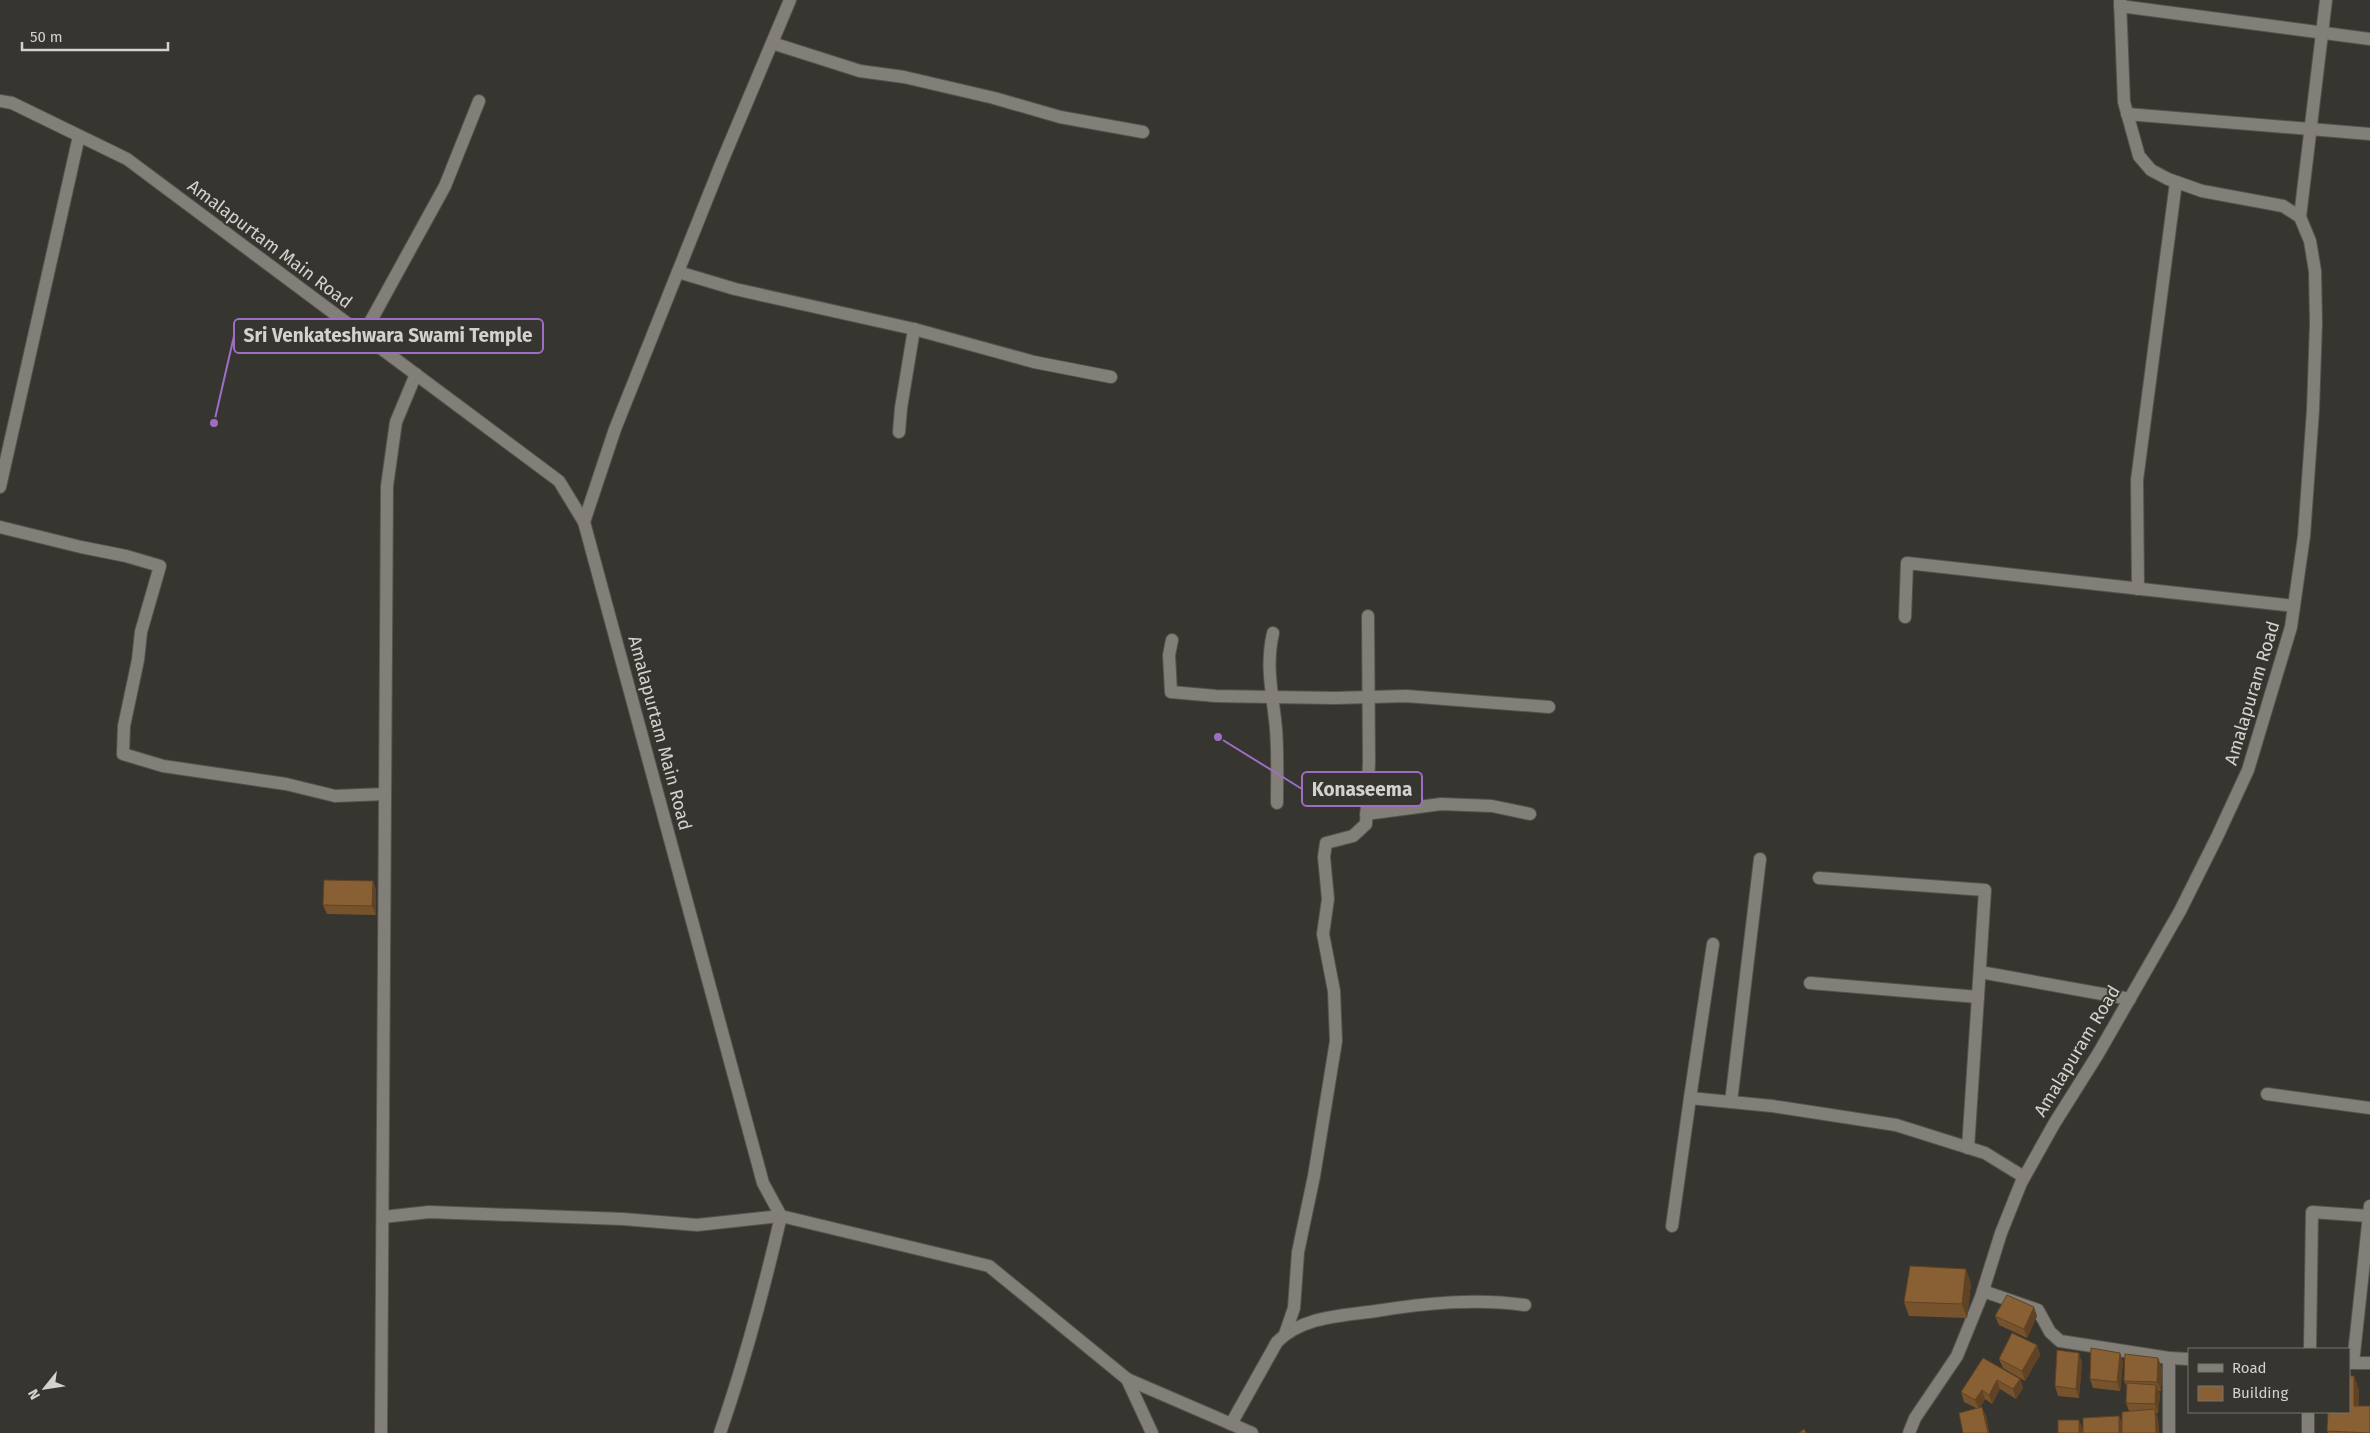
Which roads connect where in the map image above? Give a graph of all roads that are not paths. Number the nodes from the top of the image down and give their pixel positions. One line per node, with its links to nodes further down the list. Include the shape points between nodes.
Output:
1 (790, 0): 6 (street)
2 (2326, 0): 4 (street)
3 (2120, 3): 4 (street); 9 (street)
4 (2322, 32): 5 (street); 10 (street)
5 (2370, 39)
6 (772, 43): 11 (street, via 860,71 904,77 1060,117); 16 (street)
7 (0, 101): 13 (street, Amalapurtam Main Road, via 12,103)
8 (478, 101): 18 (street, via 445,186)
9 (2127, 114): 10 (street); 14 (street, via 2139,156 2151,170)
10 (2310, 128): 12 (street); 15 (street)
11 (1143, 132)
12 (2370, 134)
13 (79, 136): 18 (street, Amalapurtam Main Road, via 127,159); 22 (street)
14 (2176, 182): 15 (street, via 2202,191 2283,206); 25 (street, via 2137,480)
15 (2300, 217): 26 (street, Amalapuram Road, via 2310,241 2315,271 2316,323 2304,536)
16 (678, 272): 17 (street, via 735,289); 23 (street, via 615,429)
17 (914, 329): 20 (street, via 1034,362); 21 (street)
18 (363, 335): 19 (street, Amalapurtam Main Road)
19 (416, 374): 23 (street, Amalapurtam Main Road, via 559,481); 34 (street, via 396,422 387,486)
20 (1111, 377)
21 (899, 432)
22 (0, 487)
23 (584, 522): 52 (street, Amalapurtam Main Road, via 763,1183)
24 (0, 527): 34 (street, via 160,566 141,632 124,726 123,754 162,766 286,784 336,796)
25 (2138, 589): 26 (street); 28 (street, via 1908,563)
26 (2294, 606): 44 (street, Amalapuram Road, via 2292,627 2248,770 2180,911)
27 (1368, 616): 32 (street)
28 (1905, 617)
29 (1273, 633): 31 (street, via 1269,652)
30 (1172, 640): 31 (street, via 1169,655 1171,692)
31 (1270, 696): 32 (street); 35 (street, via 1276,738)
32 (1368, 699): 33 (street, via 1406,696); 36 (street)
33 (1549, 707)
34 (385, 794): 53 (street)
35 (1277, 803)
36 (1366, 814): 37 (street, via 1441,804 1492,806); 57 (street, via 1366,824 1353,836 1326,844 1328,899 1323,934 1334,991 1336,1041 1298,1252 1294,1308)
37 (1530, 814)
38 (1760, 859): 47 (street)
39 (1819, 878): 41 (street, via 1985,890)
40 (1712, 944): 46 (street)
41 (1980, 972): 43 (street); 44 (street)
42 (1810, 983): 43 (street)
43 (1978, 997): 49 (street)
44 (2130, 998): 50 (street, Amalapuram Road)
45 (2267, 1094): 48 (street)
46 (1690, 1098): 47 (street); 54 (street)
47 (1731, 1102): 49 (street, via 1896,1124)
48 (2370, 1108)
49 (1968, 1148): 50 (street, via 1985,1153)
50 (2024, 1178): 55 (street, Amalapuram Road, via 2001,1233)
51 (2369, 1211): 58 (street, via 2312,1212); 61 (street)
52 (781, 1216): 53 (street, via 697,1225 429,1212); 63 (street, via 989,1266); 67 (street, via 759,1309)
53 (383, 1217): 66 (street)
54 (1672, 1226)
55 (1983, 1291): 59 (street, via 2038,1310 2050,1332 2060,1341); 70 (street, Amalapuram Road, via 1957,1356 1915,1418)
56 (1525, 1305): 57 (street, via 1464,1301 1332,1315)
57 (1285, 1334): 65 (street, via 1276,1342)
58 (2310, 1348)
59 (2169, 1358): 60 (street); 71 (street)
60 (2188, 1359)
61 (2351, 1363): 62 (street)
62 (2370, 1363)
63 (1127, 1379): 65 (street); 68 (street)
64 (2308, 1413): 72 (street)
65 (1231, 1424): 69 (street)
66 (381, 1433)
67 (720, 1433)
68 (1152, 1433)
69 (1252, 1433)
70 (1909, 1433)
71 (2169, 1433)
72 (2308, 1433)

